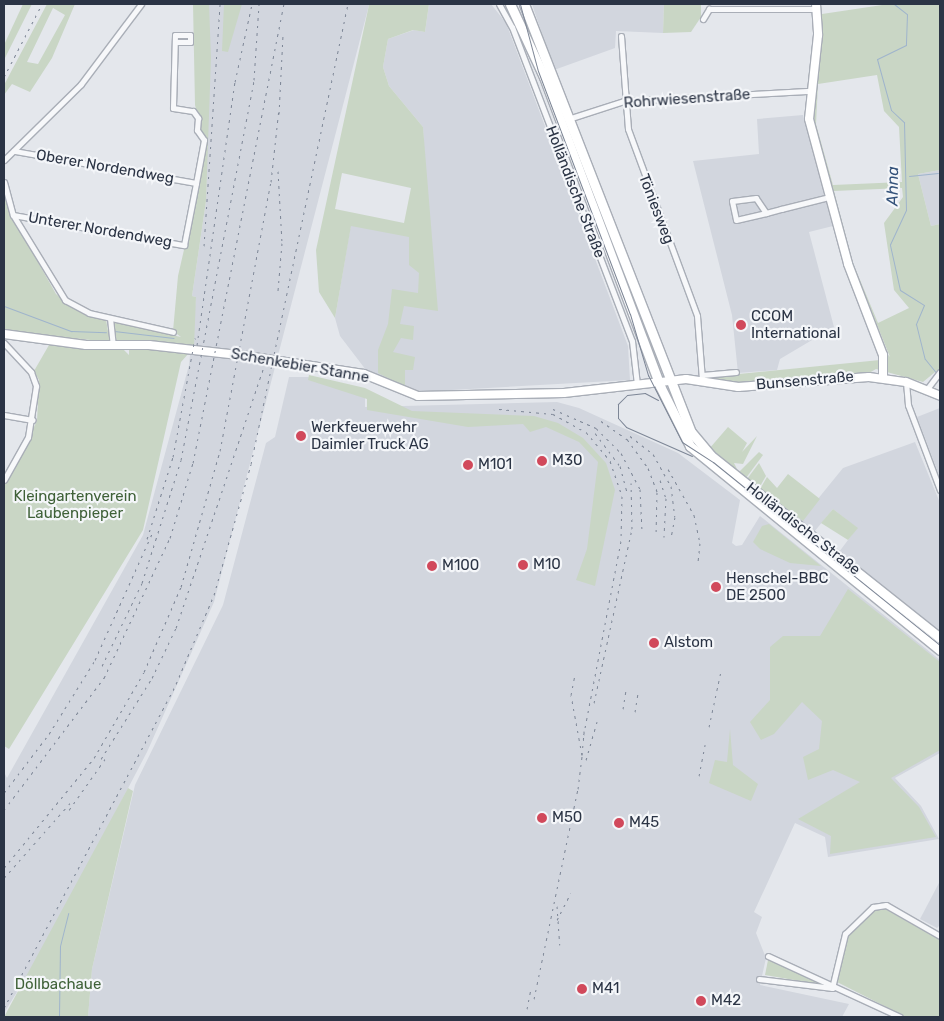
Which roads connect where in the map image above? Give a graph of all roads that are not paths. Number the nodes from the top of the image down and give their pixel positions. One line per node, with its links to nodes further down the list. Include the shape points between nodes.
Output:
1 (141, 4): 12 (street, via 81,84)
2 (498, 4): 32 (street, Holländische Straße, via 512,27 632,341)
3 (510, 4): 31 (main road, Holländische Straße, via 544,77)
4 (524, 4): 11 (main road, Holländische Straße)
5 (816, 7): 6 (street, via 709,9); 9 (street)
6 (703, 19)
7 (621, 36): 10 (street, Töniesweg)
8 (175, 42): 15 (street, Oberer Nordendweg, via 173,108 193,111 204,140)
9 (809, 92): 10 (street, Rohrwiesenstraße); 16 (street, via 810,126)
10 (624, 101): 11 (street, Rohrwiesenstraße); 29 (street, Töniesweg, via 631,140 696,316)
11 (567, 120): 31 (main road, Holländische Straße)
12 (14, 151): 13 (street); 15 (street, Oberer Nordendweg)
13 (4, 160)
14 (4, 182): 19 (street)
15 (196, 183): 17 (street, Oberer Nordendweg)
16 (829, 197): 18 (street); 28 (street, via 860,302 883,355)
17 (190, 213): 19 (street, Unterer Nordendweg, via 184,245)
18 (766, 213): 18 (street, via 756,198 732,201 736,220)
19 (13, 215): 20 (street, via 60,296 83,311)
20 (110, 318): 21 (street); 25 (street)
21 (173, 332)
22 (4, 334): 23 (street, Schenkebier Stanne)
23 (13, 336): 24 (street); 25 (street, Schenkebier Stanne)
24 (6, 345): 37 (street, via 35,379)
25 (113, 346): 34 (street, Schenkebier Stanne, via 212,352 364,374 418,396)
26 (736, 372): 29 (street, Bunsenstraße)
27 (940, 372): 33 (street)
28 (884, 377): 29 (street, Bunsenstraße, via 733,387); 30 (street, Bunsenstraße)
29 (702, 378): 31 (street, Bunsenstraße)
30 (906, 382): 33 (street, Bunsenstraße); 39 (street, via 908,405)
31 (662, 383): 32 (street, Schenkebier Stanne); 34 (street, Schenkebier Stanne); 40 (main road, Holländische Straße, via 691,432 710,455); 41 (main road, Holländische Straße, via 679,429 699,457)
32 (637, 384): 34 (street, Schenkebier Stanne)
33 (927, 389): 35 (street, Bunsenstraße)
34 (594, 390)
35 (940, 396)
36 (4, 415): 37 (street)
37 (33, 420): 38 (street)
38 (4, 480)
39 (940, 490)
40 (940, 638)
41 (940, 650)
42 (940, 936): 45 (street, via 886,905 873,907 844,934)
43 (768, 956): 45 (street)
44 (759, 979): 45 (street)
45 (832, 988): 46 (street)
46 (900, 1017)

